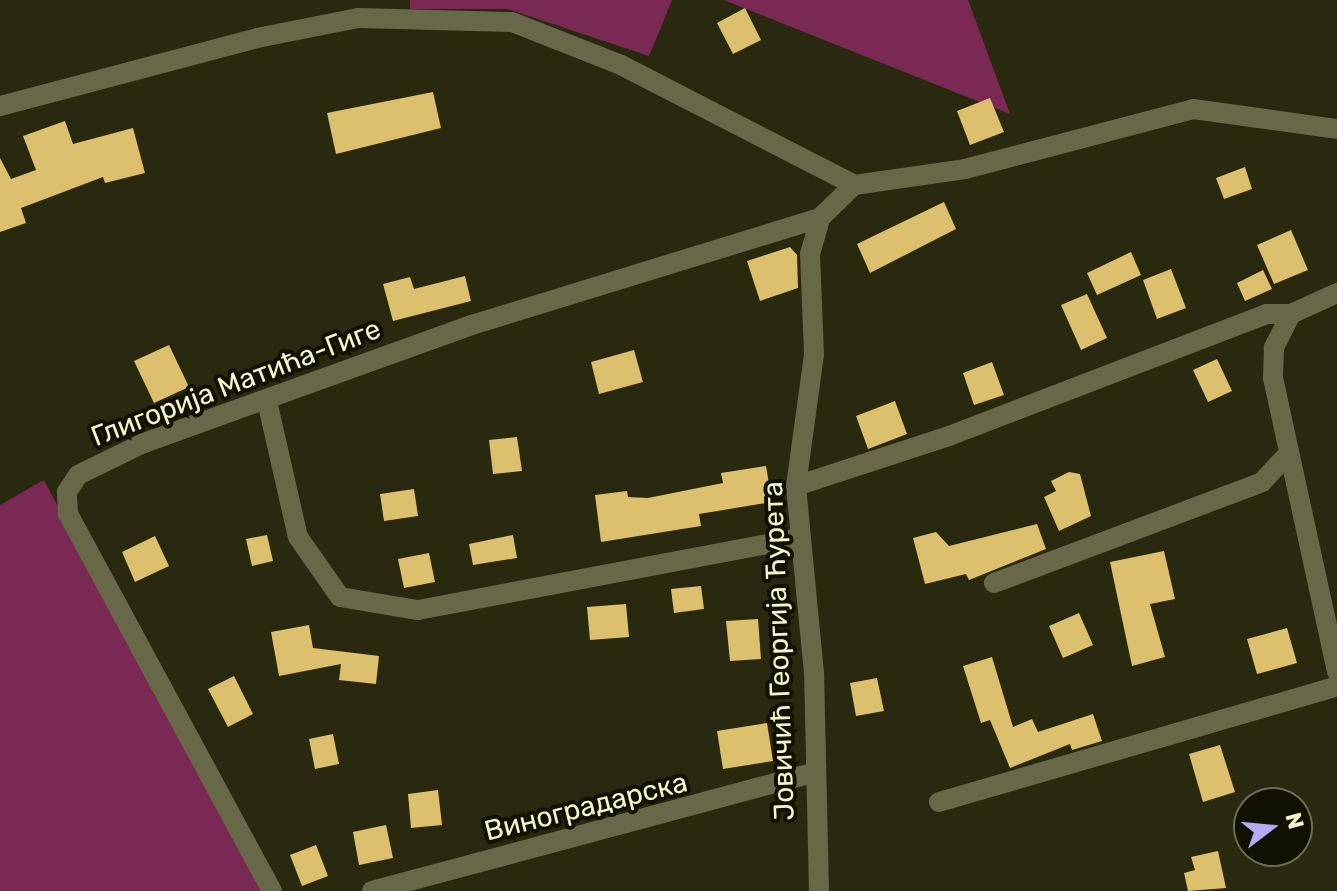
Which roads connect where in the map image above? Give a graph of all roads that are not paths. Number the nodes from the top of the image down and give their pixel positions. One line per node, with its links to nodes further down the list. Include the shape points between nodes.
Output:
1 (0, 106): 3 (street, via 257,38 358,18 512,22 621,65)
2 (1337, 129): 3 (street, via 1193,109 965,169)
3 (854, 185): 4 (street, Глигорија Матића-Гиге)
4 (820, 218): 7 (street, Глигорија Матића-Гиге, via 475,324); 9 (street, Јовичић Георгија Ћурета, via 810,254 814,354)
5 (1337, 293): 6 (street)
6 (1291, 314): 8 (street, via 1274,348 1273,378); 9 (street, via 1266,314 949,436)
7 (267, 401): 10 (street, via 298,537 340,597 418,610); 16 (street, Глигорија Матића-Гиге, via 144,443 78,475 66,504)
8 (1288, 454): 11 (street, via 1262,482); 12 (street)
9 (796, 486): 10 (street, Јовичић Георгија Ћурета)
10 (799, 538): 14 (street, Јовичић Георгија Ћурета, via 814,673)
11 (994, 583)
12 (1337, 672)
13 (1337, 686): 15 (street)
14 (811, 773): 17 (street, Виноградарска); 18 (street, Јовичић Георгија Ћурета)
15 (939, 802)
16 (272, 891)
17 (372, 891)
18 (819, 891)

